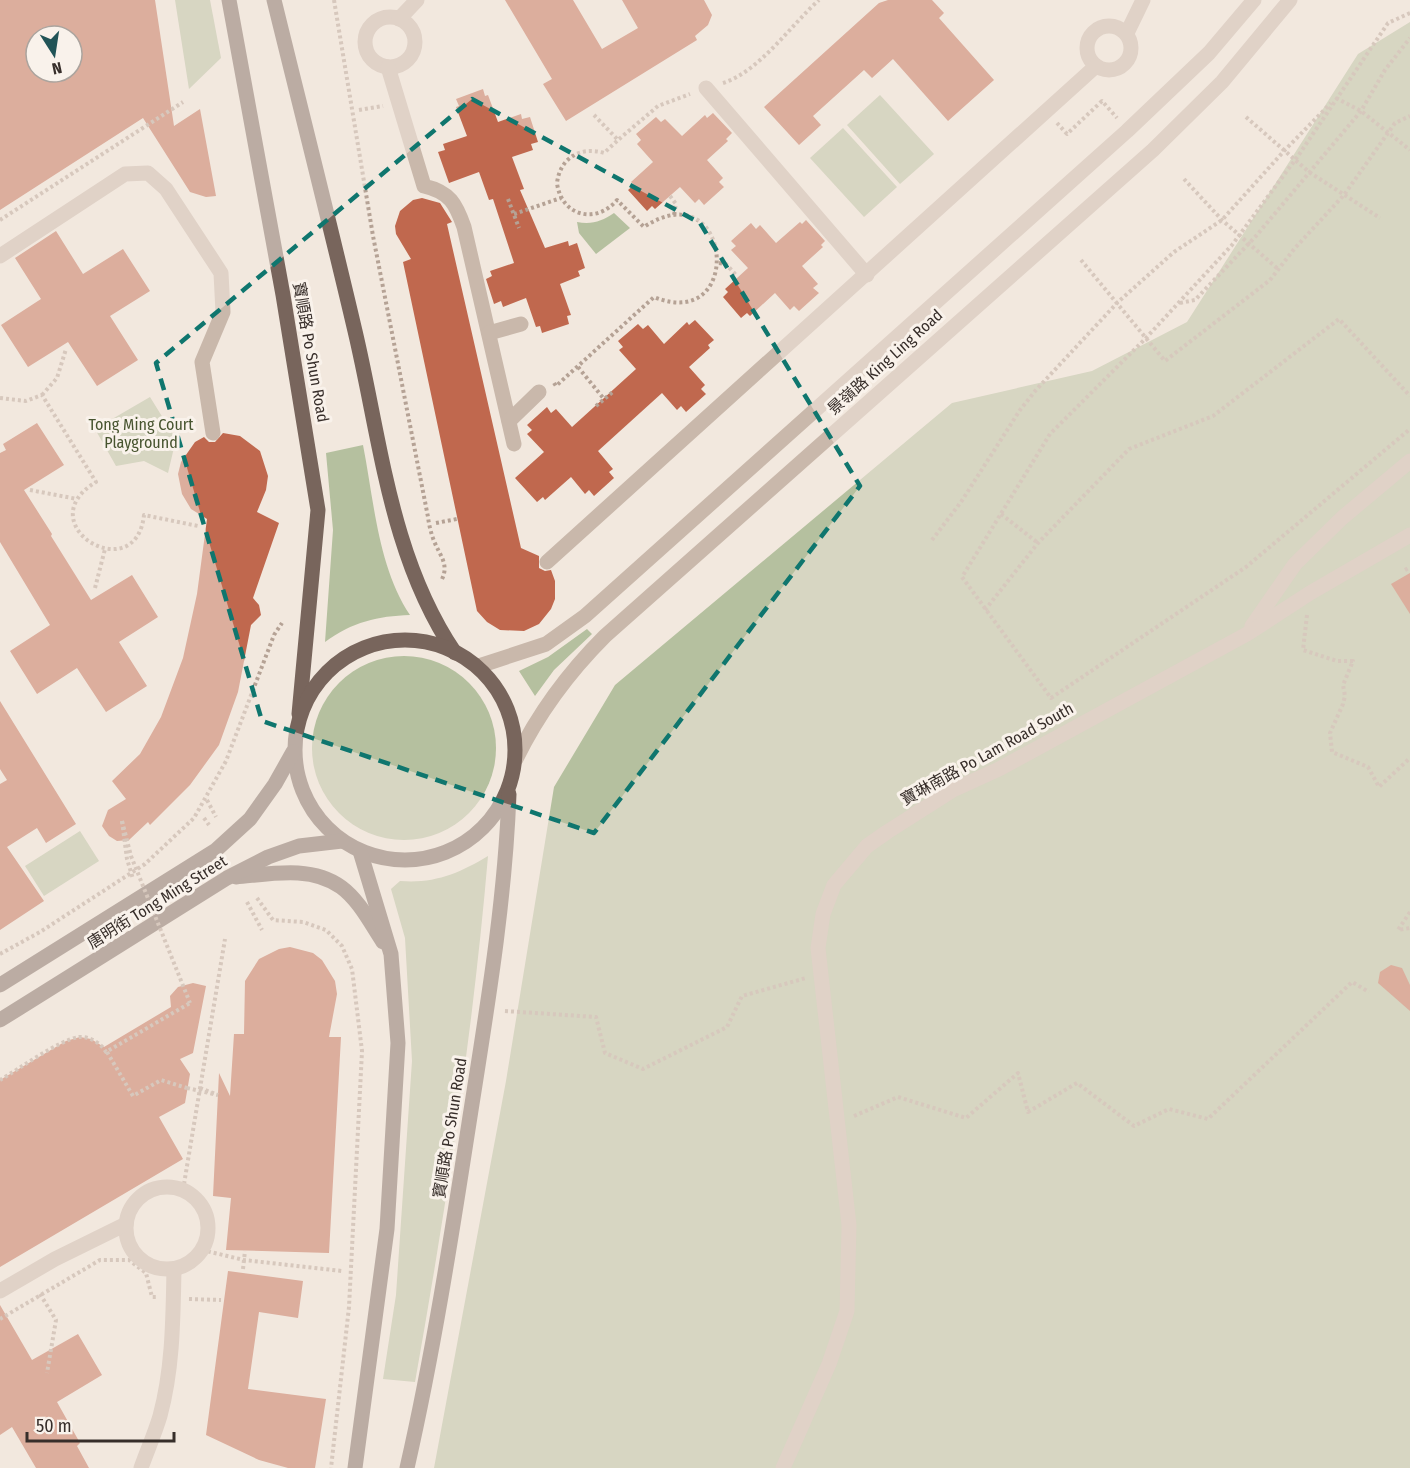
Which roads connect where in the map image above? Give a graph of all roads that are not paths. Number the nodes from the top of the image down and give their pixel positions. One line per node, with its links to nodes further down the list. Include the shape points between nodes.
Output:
1 (229, 0): 26 (main road, 寶順路 Po Shun Road, via 318,510)
2 (274, 0): 24 (main road, via 356,332 401,544 426,603)
3 (417, 0): 7 (street)
4 (1143, 0): 8 (street)
5 (1254, 0): 25 (street, 景嶺路 King Ling Road, via 1209,52 1127,131 585,616 546,644)
6 (1290, 0): 28 (street, 景嶺路 King Ling Road, via 1222,82 1153,150 605,636 558,688 532,726)
7 (399, 19): 10 (street, via 411,29 415,44 403,63); 10 (street, via 375,23 366,37 368,54)
8 (1127, 33): 9 (street, via 1131,54 1123,66 1109,71); 9 (street, via 1114,26 1093,33 1087,53)
9 (1096, 66): 13 (street)
10 (388, 67): 15 (street, via 424,186 440,190 457,207)
11 (706, 88): 13 (street)
12 (0, 256): 18 (street, via 125,174 148,173 166,189 221,273 223,312 202,362)
13 (867, 275): 22 (street)
14 (521, 324): 15 (street)
15 (489, 333): 17 (street)
16 (539, 392): 17 (street)
17 (509, 421): 19 (street)
18 (213, 433)
19 (514, 444)
20 (1410, 461): 23 (street, via 1295,564)
21 (1410, 535): 23 (street, 寶琳南路 Po Lam Road South)
22 (547, 561)
23 (1247, 634): 42 (street, 寶琳南路 Po Lam Road South, via 954,790 867,846 834,885 823,914 818,948 849,1225 847,1311 829,1364)
24 (455, 653): 25 (main road); 26 (main road, via 407,640 368,646 333,665)
25 (479, 666): 28 (main road, via 508,709)
26 (299, 714): 27 (main road, 寶順路 Po Shun Road)
27 (293, 752): 30 (main road, via 296,777 306,801 321,823); 34 (main road, 唐明街 Tong Ming Street, via 250,819 216,850)
28 (516, 759): 29 (main road)
29 (509, 791): 31 (main road, via 481,831 449,850 411,859 392,859); 41 (main road, 寶順路 Po Shun Road, via 488,1006 430,1365)
30 (342, 841): 31 (main road); 32 (main road, 唐明街 Tong Ming Street, via 291,848)
31 (360, 850): 33 (main road)
32 (227, 878): 33 (main road, via 300,873 327,880 348,894); 35 (main road, 唐明街 Tong Ming Street)
33 (391, 954): 40 (main road, via 398,1043 387,1229)
34 (0, 986)
35 (0, 1020)
36 (126, 1224): 37 (street, via 129,1242 139,1258 155,1267); 37 (street, via 129,1212 146,1193 164,1187 183,1190 201,1205 206,1215 207,1239 202,1250); 38 (street)
37 (174, 1269): 39 (street, via 168,1372 160,1416)
38 (0, 1291)
39 (141, 1468)
40 (355, 1468)
41 (407, 1468)
42 (783, 1468)

